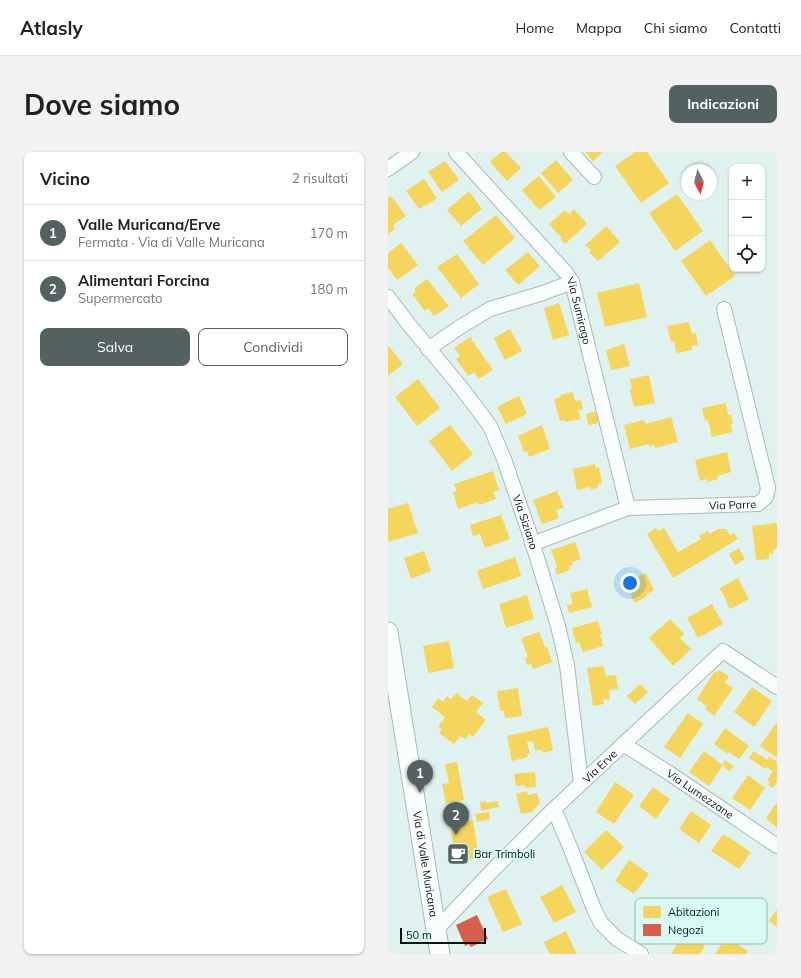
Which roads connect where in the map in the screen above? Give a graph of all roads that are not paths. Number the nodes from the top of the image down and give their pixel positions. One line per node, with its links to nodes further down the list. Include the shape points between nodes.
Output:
1 (412, 152): 4 (street)
2 (456, 152): 6 (street, Via Sumirago)
3 (571, 152): 5 (street)
4 (389, 164)
5 (594, 177)
6 (572, 282): 9 (street, via 490,309); 10 (street, Via Sumirago)
7 (388, 297): 9 (street, Via Siziano)
8 (724, 309): 10 (street, Via Parre, via 768,488 766,497 758,504)
9 (428, 349): 11 (street, Via Siziano, via 490,426 504,459)
10 (628, 508): 11 (street, Via Parre)
11 (532, 544): 15 (street, Via Siziano, via 558,626 567,665)
12 (388, 632): 18 (street, Via di Valle Muricana)
13 (777, 687): 14 (street, Via Erve, via 723,651)
14 (622, 744): 15 (street, Via Erve); 17 (street, Via Lumezzane)
15 (581, 783): 16 (street, Via Erve)
16 (554, 809): 18 (street, Via Erve); 20 (street, via 601,923 617,939)
17 (777, 846)
18 (435, 932): 19 (street, Via di Valle Muricana)
19 (440, 954)
20 (641, 954)

